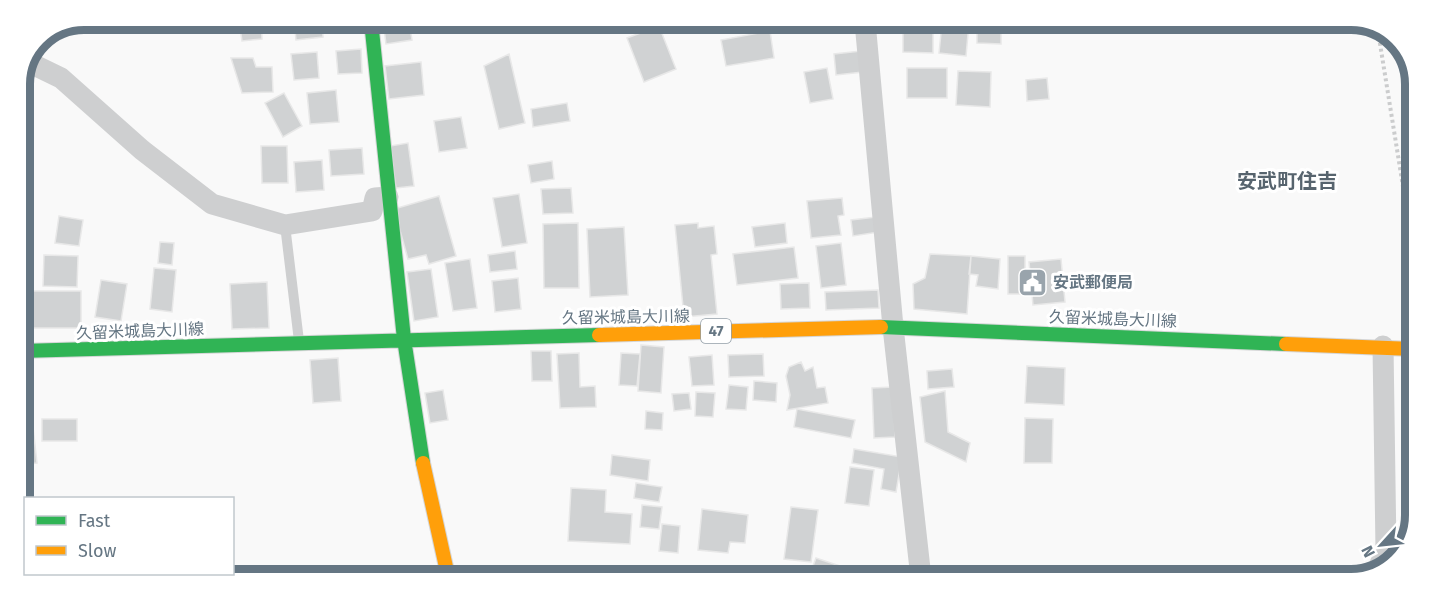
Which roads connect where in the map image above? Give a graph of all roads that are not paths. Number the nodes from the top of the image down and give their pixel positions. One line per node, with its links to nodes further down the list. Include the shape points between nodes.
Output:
1 (372, 30): 4 (main road)
2 (866, 30): 6 (street)
3 (34, 65): 5 (street, via 61,78 142,150 212,204)
4 (388, 197): 5 (street, via 375,198 372,211); 7 (main road)
5 (285, 225): 8 (lane)
6 (893, 327): 7 (main road, 久留米城島大川線 / 47); 9 (main road, 久留米城島大川線 / 47); 14 (street)
7 (404, 339): 8 (main road, 久留米城島大川線 / 47); 13 (main road, via 427,492)
8 (299, 342): 11 (main road, 久留米城島大川線 / 47)
9 (1383, 346): 10 (main road, 久留米城島大川線 / 47); 12 (street, via 1386,550)
10 (1405, 347)
11 (30, 351)
12 (1382, 559)
13 (446, 569)
14 (920, 569)

